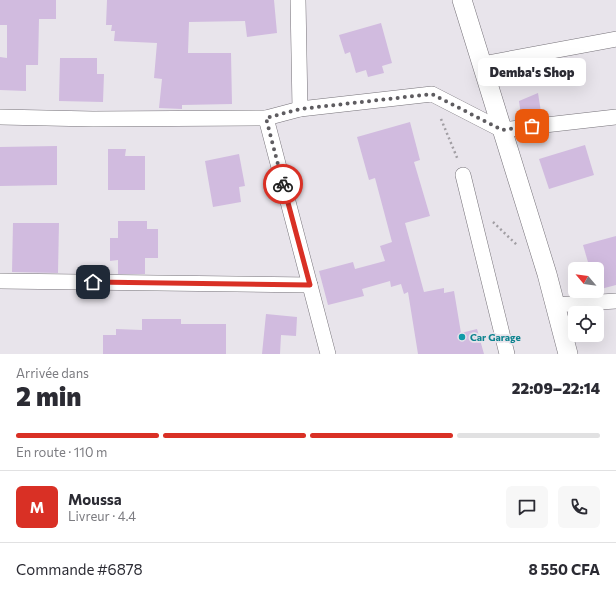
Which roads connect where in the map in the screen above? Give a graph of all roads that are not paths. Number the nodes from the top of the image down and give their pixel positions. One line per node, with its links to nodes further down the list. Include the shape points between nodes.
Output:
1 (298, 0): 5 (street)
2 (462, 0): 4 (street)
3 (616, 39): 4 (street)
4 (482, 64): 9 (street)
5 (300, 109): 8 (street); 9 (street, via 432,94)
6 (0, 117): 8 (street)
7 (616, 117): 9 (street)
8 (266, 118): 12 (street)
9 (502, 130): 14 (street)
10 (463, 175): 16 (street)
11 (0, 281): 12 (street)
12 (310, 285): 15 (street)
13 (616, 301): 14 (street)
14 (555, 305): 17 (street)
15 (328, 354)
16 (507, 354)
17 (568, 354)

